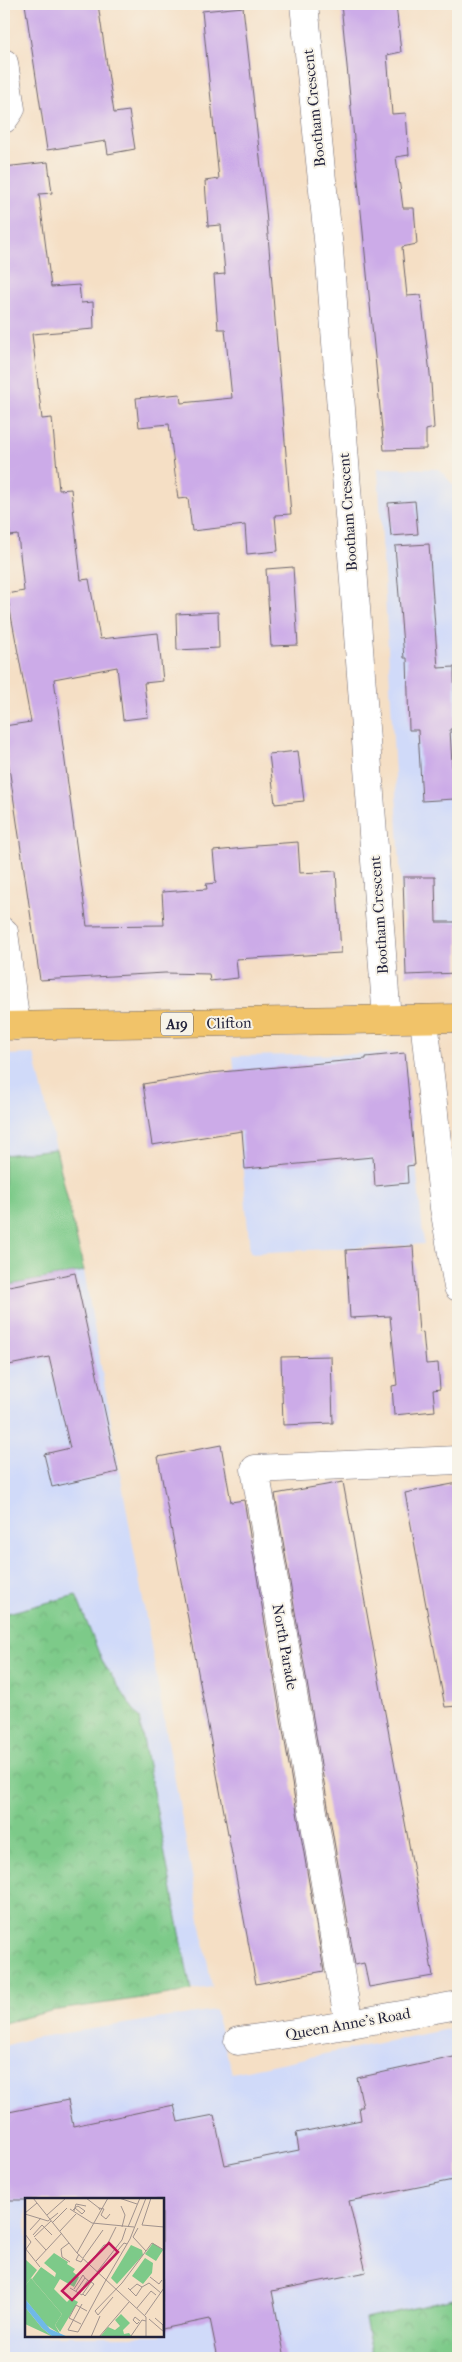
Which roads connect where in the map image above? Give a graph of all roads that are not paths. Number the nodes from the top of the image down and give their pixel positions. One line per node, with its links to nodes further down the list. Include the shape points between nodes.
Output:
1 (304, 4): 7 (street, Bootham Crescent, via 328,249)
2 (4, 62): 3 (street, via 11,109)
3 (4, 119)
4 (4, 932): 8 (street)
5 (458, 1018): 6 (main road, A19)
6 (424, 1019): 7 (main road, Clifton / A19); 9 (street, via 444,1208)
7 (388, 1020): 8 (main road, Clifton / A19)
8 (10, 1026)
9 (458, 1287)
10 (458, 1460): 12 (street, North Parade, via 255,1469)
11 (458, 2005): 12 (street, Queen Anne's Road)
12 (349, 2025): 13 (street, Queen Anne's Road)
13 (238, 2041)

